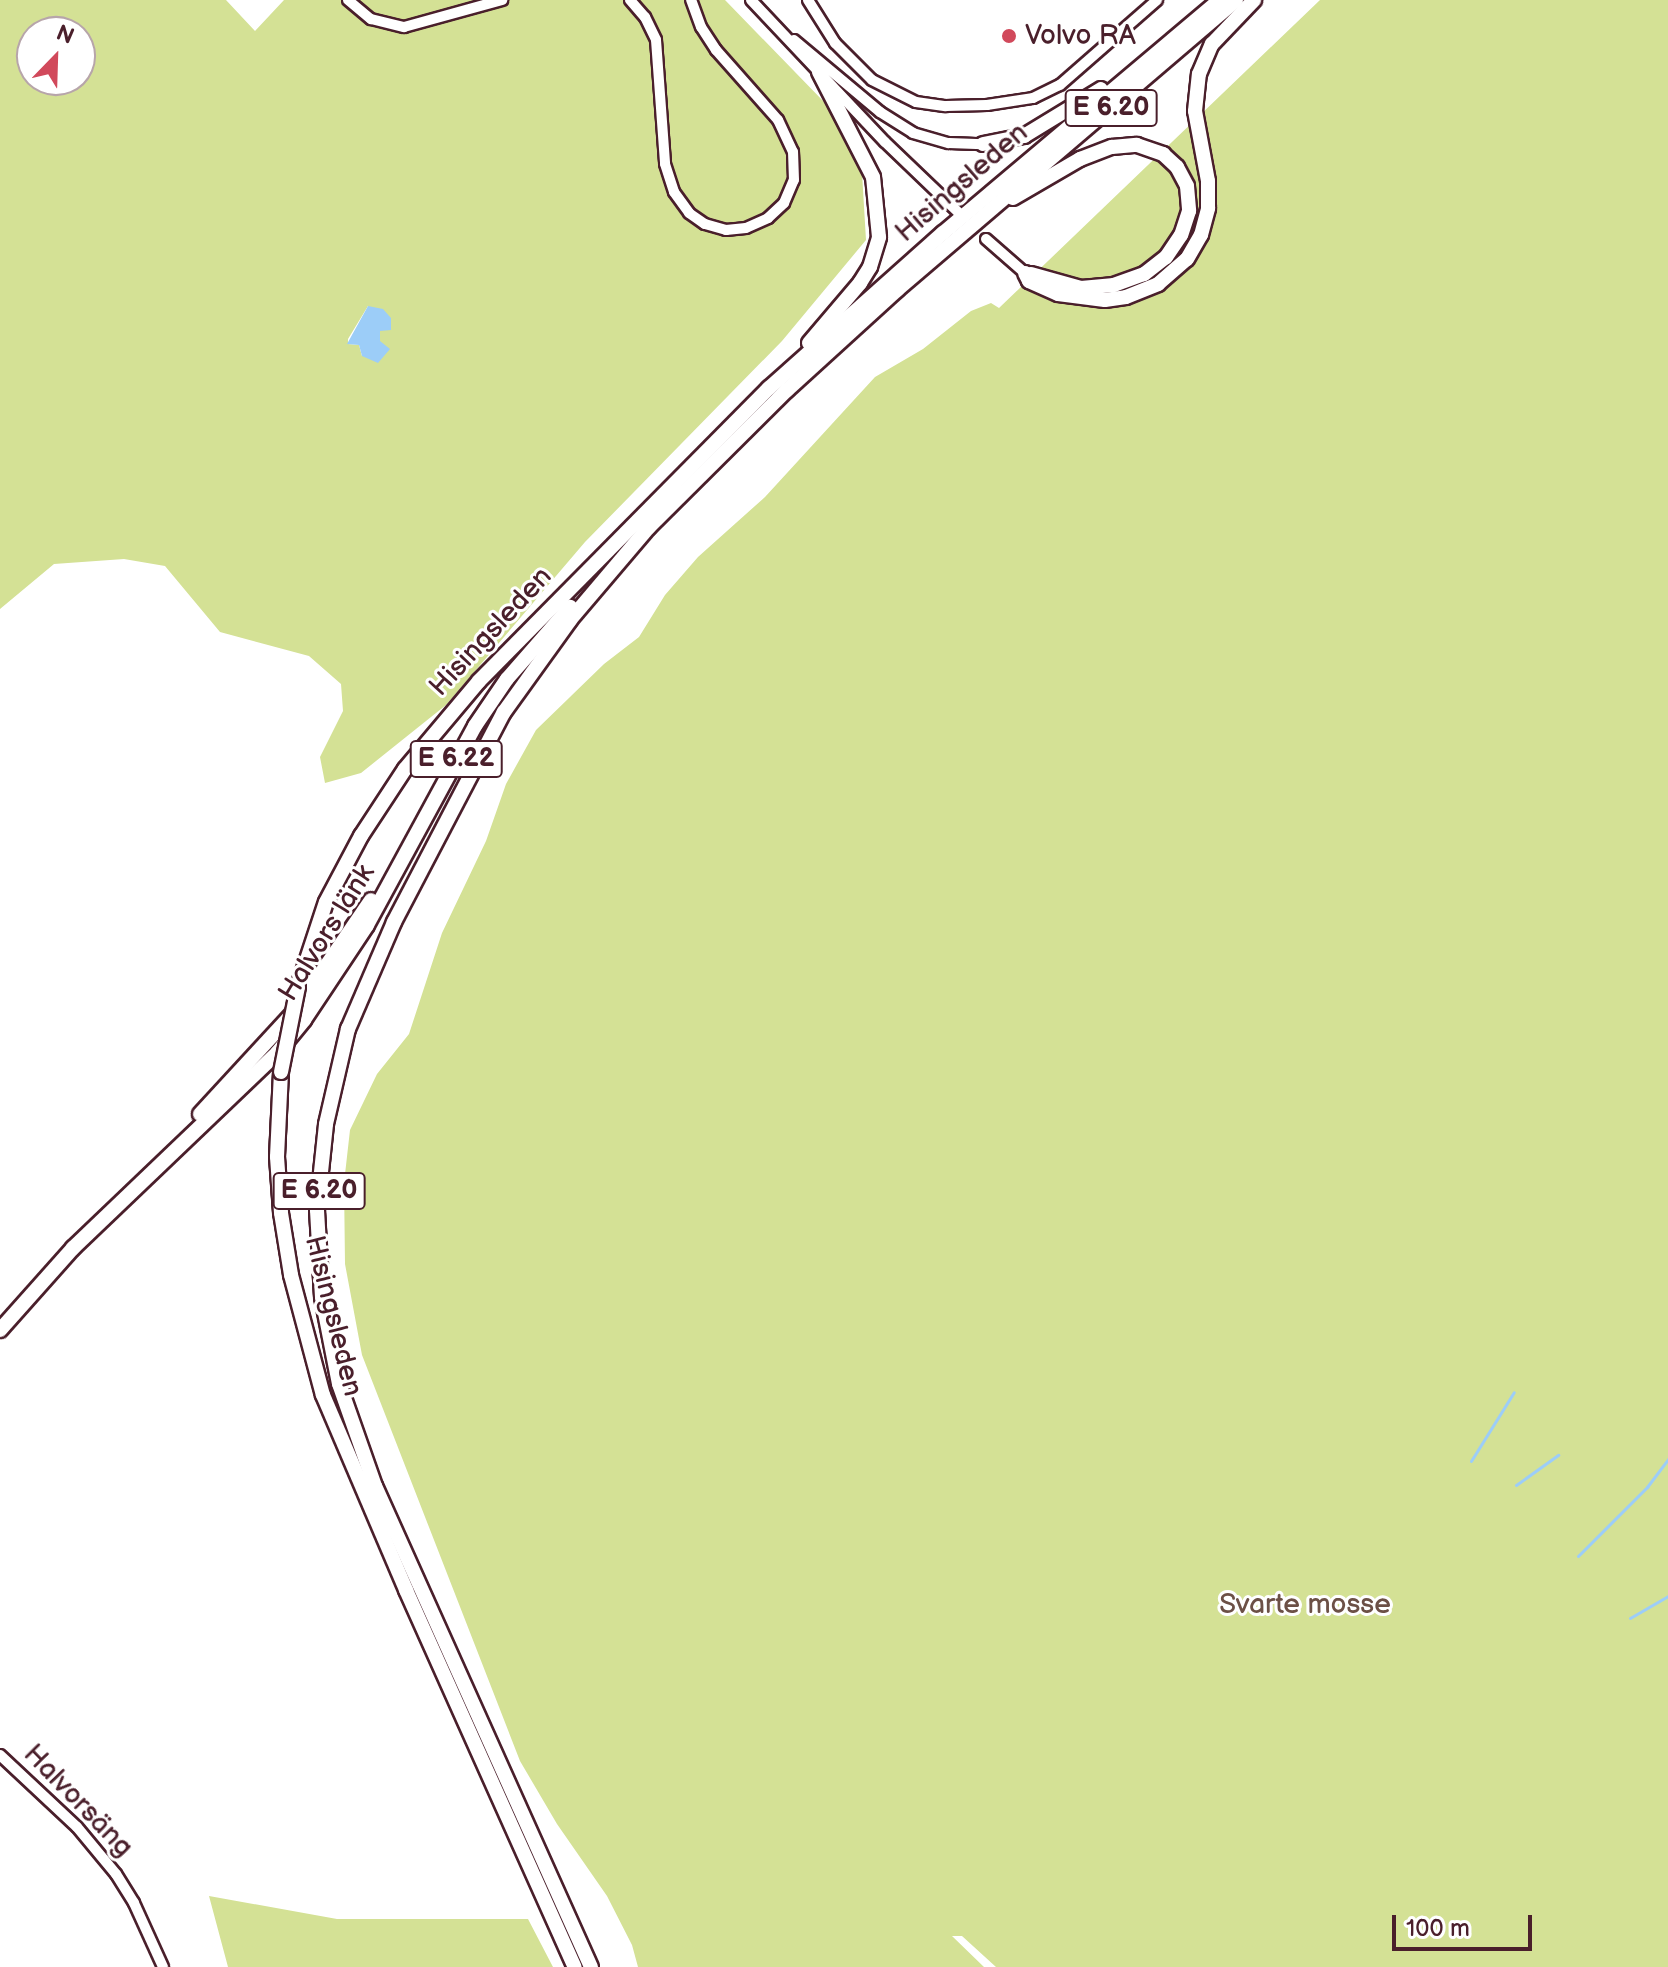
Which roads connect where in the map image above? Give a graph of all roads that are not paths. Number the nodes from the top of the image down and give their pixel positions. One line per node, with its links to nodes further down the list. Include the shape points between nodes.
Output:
1 (348, 0): 2 (street, via 371,19 404,27)
2 (502, 0)
3 (630, 0): 4 (street, via 656,40 665,164 674,192 705,224 746,228 784,203 794,180 793,152 778,120 716,50)
4 (691, 0)
5 (751, 0): 11 (street)
6 (808, 0): 7 (street, via 835,43 872,80 916,102 946,106 1033,98 1060,85)
7 (1157, 0)
8 (1220, 0): 12 (highway, Hisingsleden / E 6.20)
9 (1236, 0): 16 (highway, Hisingsleden / E 6.20)
10 (1254, 0): 18 (highway, via 1212,44 1199,74 1195,111 1208,208 1187,259 1158,284 1105,300 1058,294 1029,281)
11 (776, 27): 13 (street); 14 (street, via 894,122 927,137)
12 (1160, 50): 14 (highway, E 6.20, via 1144,55 1047,124 1014,140); 19 (highway, Hisingsleden / E 6.20, via 943,233)
13 (819, 72): 15 (street); 19 (highway, via 873,177 879,237 860,283 792,362)
14 (983, 144)
15 (958, 212)
16 (984, 214): 18 (highway, via 1080,159 1112,147 1149,148 1181,173 1188,193 1186,225 1166,257 1144,274 1114,285 1081,288); 20 (highway, Hisingsleden / E 6.20, via 787,390)
17 (986, 239): 18 (street)
18 (1025, 273)
19 (790, 372): 21 (highway, Hisingsleden / E 6.20)
20 (649, 527): 23 (highway, Halvors länk / E 6.22, via 507,679 461,749 367,925 304,1020 93,1229); 27 (highway, Hisingsleden / E 6.20, via 570,620 504,712 376,959 332,1087 317,1210 326,1319 351,1422 465,1691)
21 (569, 586): 22 (highway, Halvors länk / E 6.22, via 484,697 368,904 305,999 240,1073); 26 (highway, Hisingsleden / E 6.20, bridge, via 443,722 377,809 326,902 298,987 281,1072 277,1157 291,1275 323,1395)
22 (0, 1319)
23 (0, 1330)
24 (0, 1755): 25 (street, Halvorsäng, via 77,1827 116,1874)
25 (163, 1967)
26 (575, 1967)
27 (591, 1967)

